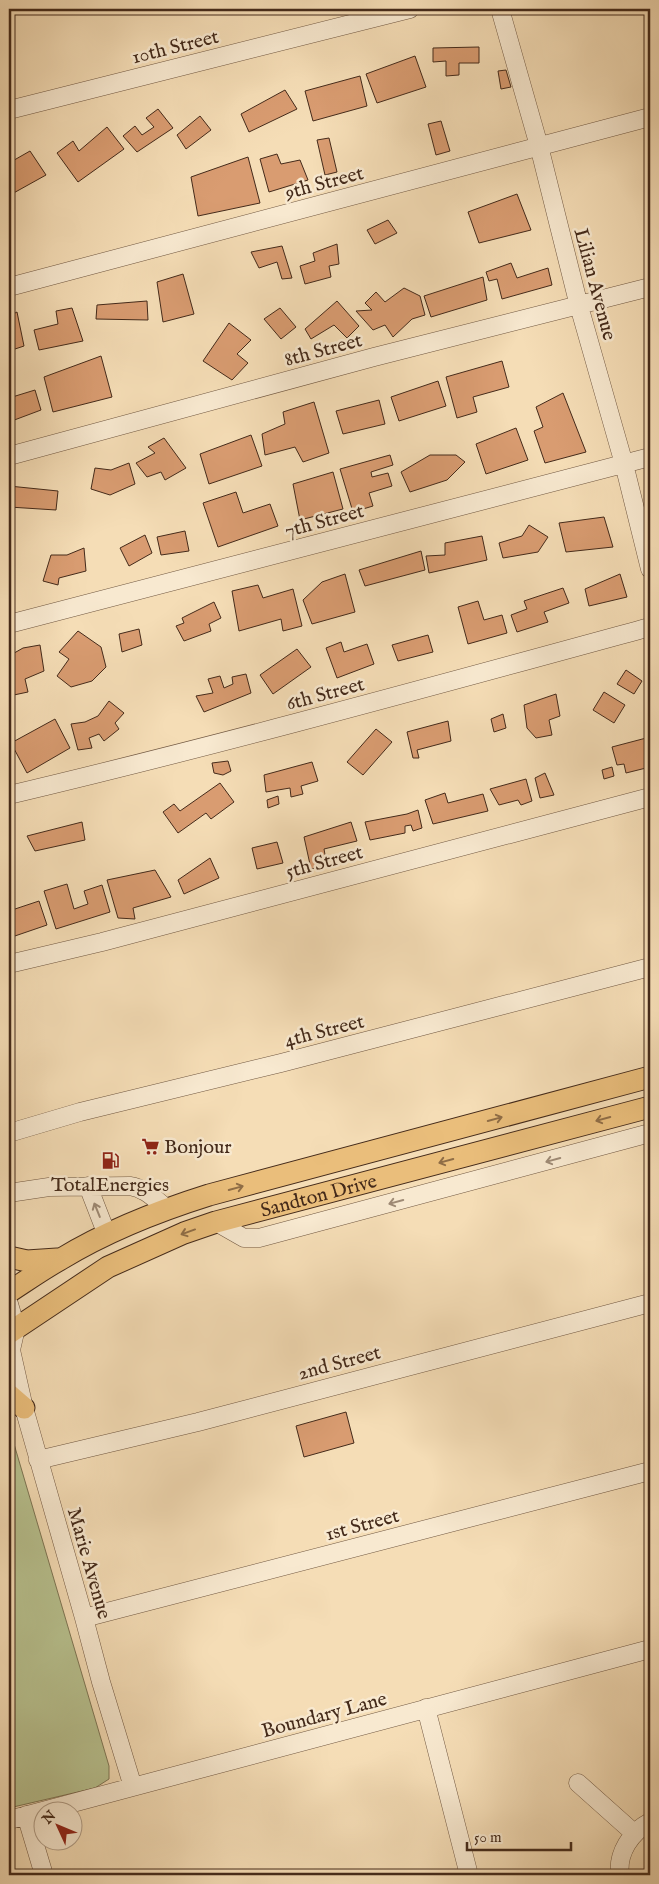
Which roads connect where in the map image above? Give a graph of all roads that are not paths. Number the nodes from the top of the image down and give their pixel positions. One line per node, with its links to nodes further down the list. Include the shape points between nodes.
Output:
1 (410, 9): 3 (street, 10th Street)
2 (500, 9): 5 (street, Lilian Avenue)
3 (9, 110)
4 (650, 117): 5 (street, 9th Street)
5 (540, 146): 6 (street, 9th Street); 8 (street, Lilian Avenue)
6 (9, 287)
7 (650, 287): 8 (street, 8th Street)
8 (579, 306): 9 (street, 8th Street, via 374,357); 11 (street, Lilian Avenue)
9 (9, 456)
10 (650, 457): 11 (street, 7th Street)
11 (624, 464): 12 (street, Lilian Avenue); 13 (street, 7th Street)
12 (650, 569)
13 (9, 624)
14 (650, 628): 15 (street, 6th Street)
15 (9, 795)
16 (650, 797): 17 (street, 5th Street)
17 (9, 964)
18 (650, 967): 21 (street, 4th Street, via 80,1112)
19 (650, 1077): 25 (main road, Sandton Drive, one-way to 19)
20 (650, 1107): 26 (main road, Sandton Drive, one-way to 26)
21 (9, 1133)
22 (650, 1133): 26 (street, one-way to 26, via 259,1238 244,1238)
23 (88, 1186): 24 (street); 25 (street, via 137,1187); 27 (street, one-way to 23)
24 (9, 1193)
25 (167, 1209): 27 (main road, Sandton Drive)
26 (216, 1222): 33 (main road, Sandton Drive, one-way to 33, via 108,1267)
27 (107, 1235): 29 (main road, Sandton Drive)
28 (9, 1257): 29 (main road, via 28,1262)
29 (62, 1258): 30 (main road, Sandton Drive)
30 (9, 1292)
31 (650, 1303): 35 (street, 2nd Street, via 198,1422)
32 (9, 1304): 33 (street, Marie Avenue)
33 (11, 1340): 34 (street, Marie Avenue)
34 (16, 1402): 35 (street, Marie Avenue)
35 (38, 1460): 37 (street, Marie Avenue)
36 (650, 1471): 37 (street, 1st Street)
37 (84, 1618): 41 (street, Marie Avenue)
38 (650, 1648): 39 (street, Boundary Lane)
39 (426, 1708): 41 (street, Boundary Lane); 47 (street)
40 (578, 1783): 45 (street)
41 (133, 1787): 42 (street, Boundary Lane)
42 (26, 1815): 43 (street, Boundary Lane); 46 (street)
43 (9, 1820)
44 (650, 1822): 45 (street)
45 (634, 1833): 48 (street, via 624,1848)
46 (44, 1875)
47 (469, 1875)
48 (620, 1875)

